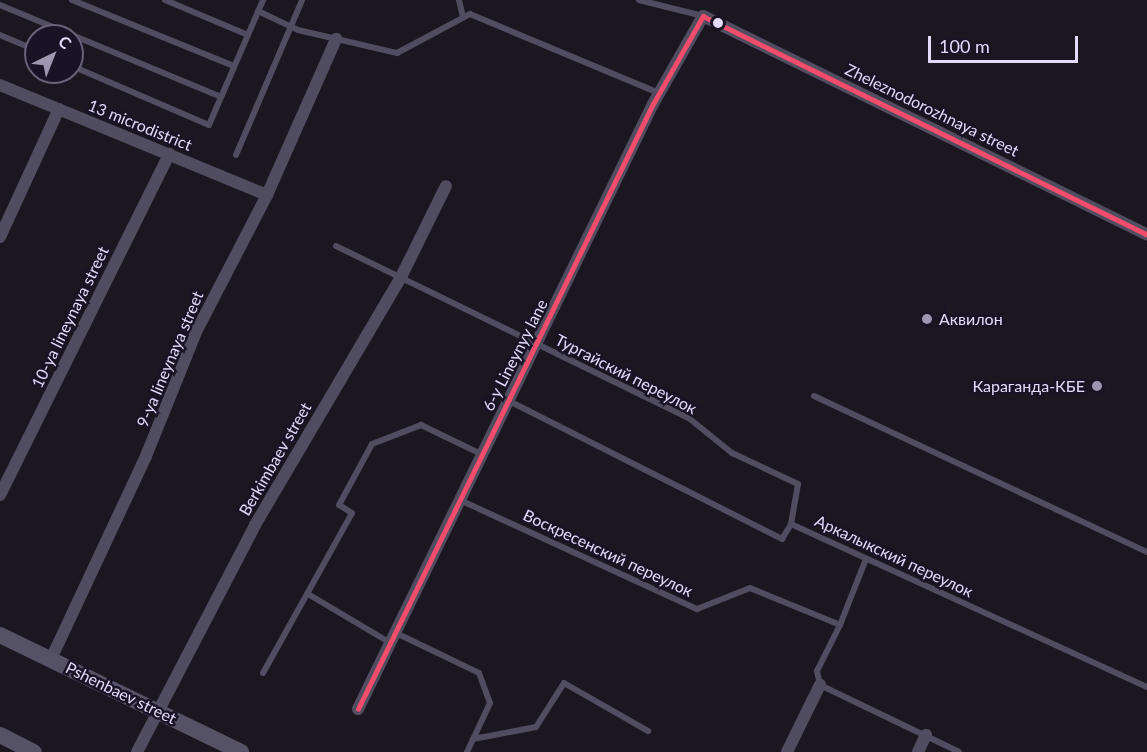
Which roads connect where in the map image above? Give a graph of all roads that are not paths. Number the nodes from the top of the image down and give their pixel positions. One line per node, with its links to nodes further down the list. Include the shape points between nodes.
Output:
1 (72, 0): 17 (lane)
2 (165, 0): 14 (lane)
3 (254, 0): 7 (lane)
4 (302, 0): 12 (lane)
5 (459, 0): 11 (lane)
6 (639, 0): 10 (lane)
7 (263, 2): 9 (lane)
8 (0, 5): 21 (lane)
9 (258, 11): 12 (lane); 14 (lane)
10 (703, 16): 20 (street, 6-y Lineynyy lane); 27 (street, Zheleznodorozhnaya street)
11 (463, 18): 15 (lane, via 397,53); 20 (lane, via 470,14)
12 (290, 27): 15 (lane); 24 (lane)
13 (0, 34): 16 (lane)
14 (248, 35): 17 (lane)
15 (336, 39): 26 (street, 9-ya lineynaya street)
16 (24, 45)
17 (234, 66): 21 (lane)
18 (84, 71): 21 (lane, via 209,124)
19 (0, 85): 22 (street, 13 microdistrict)
20 (659, 93): 31 (street, 6-y Lineynyy lane)
21 (221, 97)
22 (59, 109): 23 (street, 13 microdistrict); 28 (street)
23 (169, 154): 26 (street, 13 microdistrict); 35 (street, 10-ya lineynaya street)
24 (236, 155)
25 (446, 186): 30 (street, Berkimbaev street)
26 (267, 195): 44 (street, 9-ya lineynaya street, via 196,332 146,456)
27 (1147, 234)
28 (0, 237)
29 (336, 246): 30 (lane, Тургайский переулок)
30 (402, 275): 31 (lane, Тургайский переулок); 49 (street, Berkimbaev street, via 255,525)
31 (539, 345): 33 (street, 6-y Lineynyy lane); 37 (lane, Тургайский переулок, via 690,419 732,453 798,484)
32 (814, 396): 38 (lane)
33 (512, 402): 34 (street, 6-y Lineynyy lane); 37 (lane, Аркалыкский переулок, via 782,540)
34 (481, 454): 36 (street, 6-y Lineynyy lane); 40 (lane, via 422,425 372,444 339,505 352,513)
35 (0, 495)
36 (462, 501): 41 (lane, Воскресенский переулок, via 697,609 750,588); 43 (street, 6-y Lineynyy lane)
37 (791, 524): 39 (lane, Аркалыкский переулок)
38 (1147, 552)
39 (866, 559): 41 (lane); 47 (lane, Аркалыкский переулок)
40 (308, 594): 43 (lane); 45 (lane)
41 (840, 625): 46 (lane, via 818,672)
42 (0, 635): 44 (street, Pshenbaev street)
43 (393, 637): 48 (street, 6-y Lineynyy lane); 53 (lane, via 479,673 490,703)
44 (51, 659): 49 (street, Pshenbaev street)
45 (263, 673)
46 (820, 685): 52 (lane); 58 (street)
47 (1147, 687)
48 (358, 709)
49 (158, 711): 55 (street, Berkimbaev street); 56 (street, Pshenbaev street)
50 (648, 730): 53 (lane, via 564,683 536,727)
51 (0, 735): 54 (street)
52 (926, 735): 59 (street); 60 (lane)
53 (473, 739): 57 (lane)
54 (31, 751)
55 (137, 752)
56 (241, 752)
57 (467, 752)
58 (787, 752)
59 (918, 752)
60 (959, 752)

